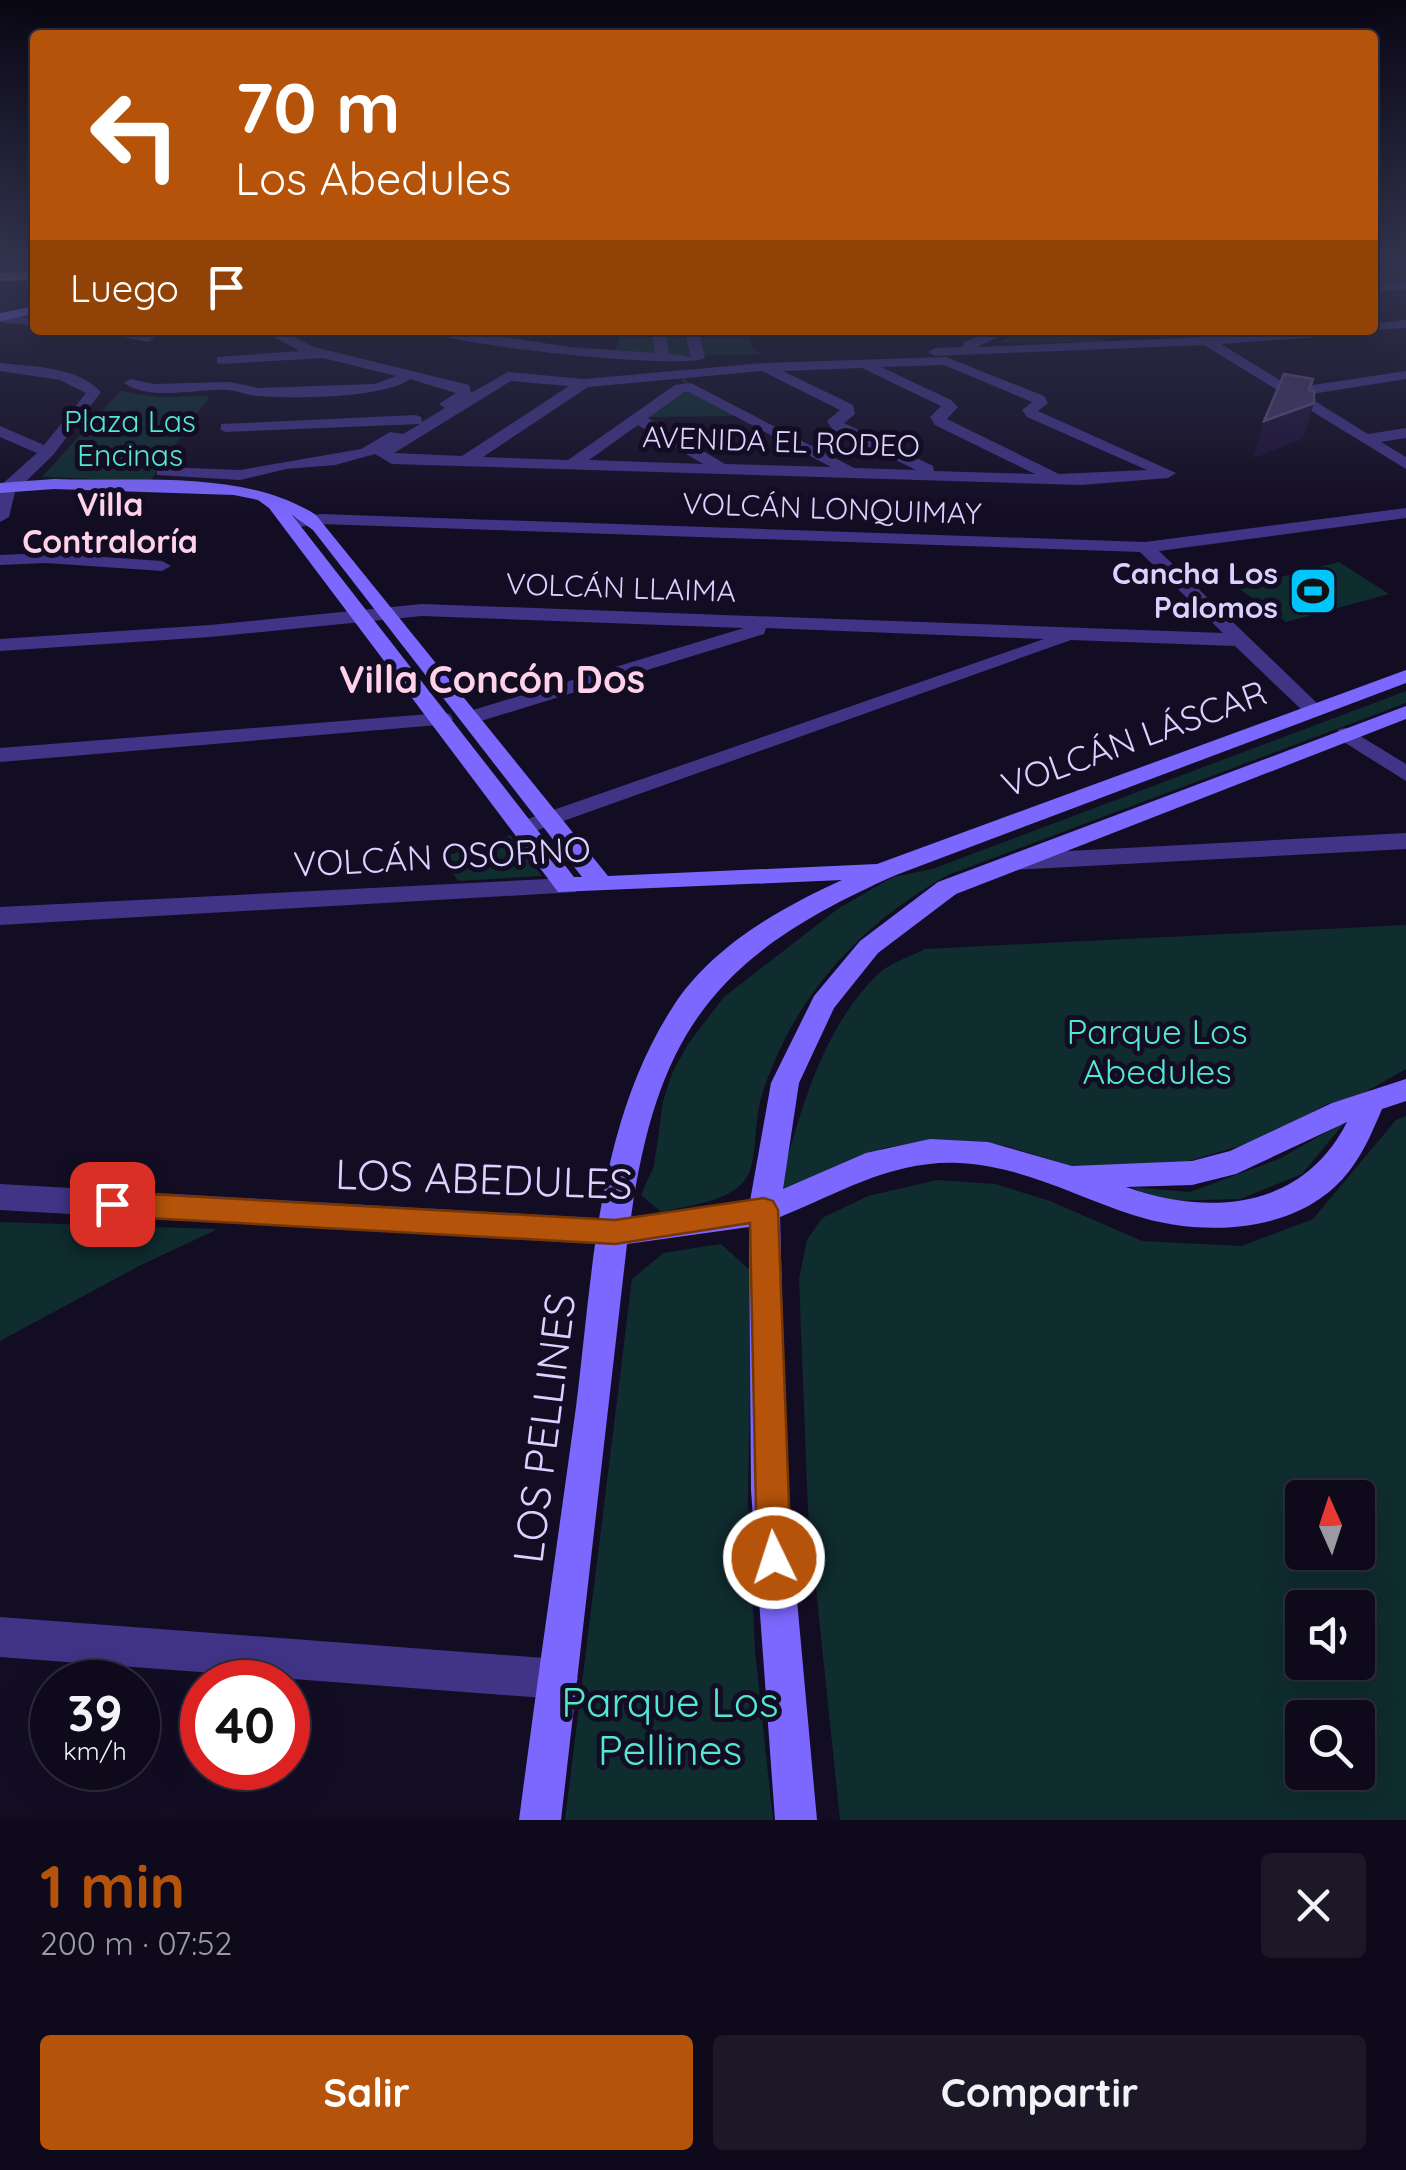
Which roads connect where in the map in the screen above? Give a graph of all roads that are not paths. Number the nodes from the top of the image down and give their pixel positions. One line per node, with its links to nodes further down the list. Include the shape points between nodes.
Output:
1 (308, 347): 8 (street)
2 (530, 347): 14 (street)
3 (668, 347): 14 (street)
4 (688, 347): 14 (street)
5 (970, 347): 9 (street)
6 (1117, 347): 9 (street)
7 (1216, 347): 19 (street)
8 (324, 354): 10 (street); 15 (street)
9 (950, 356): 11 (street, AVENIDA EL RODEO); 14 (street); 34 (street, AVENIDA EL RODEO, via 1040,399 1032,414 1168,474)
10 (222, 360)
11 (862, 364): 13 (street, AVENIDA EL RODEO); 34 (street, via 946,402 950,407 940,422)
12 (0, 367): 26 (street, via 92,388 92,397)
13 (763, 367): 14 (street, AVENIDA EL RODEO); 33 (street, via 846,407 837,426)
14 (682, 369): 17 (street, AVENIDA EL RODEO); 20 (street); 32 (street)
15 (410, 373): 18 (street, via 382,387 258,392); 21 (street, via 465,390)
16 (1406, 375): 19 (street)
17 (584, 382): 27 (street); 27 (street, AVENIDA EL RODEO, via 508,376 383,453 392,459)
18 (131, 383)
19 (1290, 393): 25 (street)
20 (638, 418): 28 (street); 30 (street)
21 (421, 420): 22 (street); 31 (street, via 346,458 240,475)
22 (226, 427)
23 (0, 431): 26 (street)
24 (1406, 433): 25 (street)
25 (1366, 439): 29 (street)
26 (47, 452): 35 (street)
27 (468, 460): 28 (street, AVENIDA EL RODEO)
28 (574, 463): 30 (street, AVENIDA EL RODEO)
29 (1406, 464)
30 (721, 468): 32 (street, AVENIDA EL RODEO)
31 (163, 472)
32 (851, 472): 33 (street, AVENIDA EL RODEO)
33 (938, 475): 34 (street, AVENIDA EL RODEO)
34 (1060, 479)
35 (7, 488): 37 (street); 38 (street, via 215,489 262,495)
36 (1406, 513): 39 (street, VOLCÁN LONQUIMAY)
37 (0, 516)
38 (301, 522): 39 (street, VOLCÁN LONQUIMAY); 42 (street); 43 (street)
39 (1146, 547): 46 (street)
40 (0, 560): 41 (street)
41 (162, 566)
42 (389, 614): 43 (street, VOLCÁN LLAIMA); 44 (street, VOLCÁN LLAIMA); 51 (street)
43 (365, 617): 47 (street, VOLCÁN LLAIMA); 52 (street)
44 (776, 624): 45 (street, VOLCÁN LLAIMA); 51 (street)
45 (1077, 634): 46 (street, VOLCÁN LLAIMA); 56 (street)
46 (1242, 640): 49 (street)
47 (0, 645)
48 (1406, 676): 49 (street, VOLCÁN LÁSCAR)
49 (1313, 710): 60 (street, VOLCÁN LÁSCAR)
50 (1406, 712): 53 (street, VOLCÁN LÁSCAR)
51 (471, 718): 56 (street)
52 (442, 719): 54 (street); 57 (street)
53 (1347, 734): 55 (street); 59 (street, VOLCÁN LÁSCAR)
54 (0, 755)
55 (1406, 774)
56 (550, 818): 57 (street); 61 (street)
57 (524, 828): 62 (street)
58 (1406, 841): 59 (street)
59 (1008, 862): 68 (street, via 947,888 896,924 823,1003 785,1083)
60 (887, 869): 61 (street, VOLCÁN OSORNO); 69 (street, LOS PELLINES, via 808,903 752,940 683,1012 642,1100)
61 (601, 884): 62 (street, VOLCÁN OSORNO)
62 (568, 886): 63 (street, VOLCÁN OSORNO)
63 (0, 916)
64 (1406, 1090): 65 (street, LOS ABEDULES)
65 (1371, 1101): 66 (street, LOS ABEDULES, via 1236,1162 1192,1173); 66 (street, LOS ABEDULES, via 1323,1179 1257,1211 1177,1213 1136,1204)
66 (1069, 1174): 68 (street, LOS ABEDULES, via 1004,1155 926,1151 888,1157)
67 (0, 1198): 69 (street, LOS ABEDULES)
68 (764, 1210): 69 (street, LOS ABEDULES); 73 (street, via 769,1490)
69 (615, 1232): 71 (street, LOS PELLINES)
70 (0, 1637): 71 (street)
71 (558, 1679): 72 (street, LOS PELLINES)
72 (540, 1820)
73 (796, 1820)

